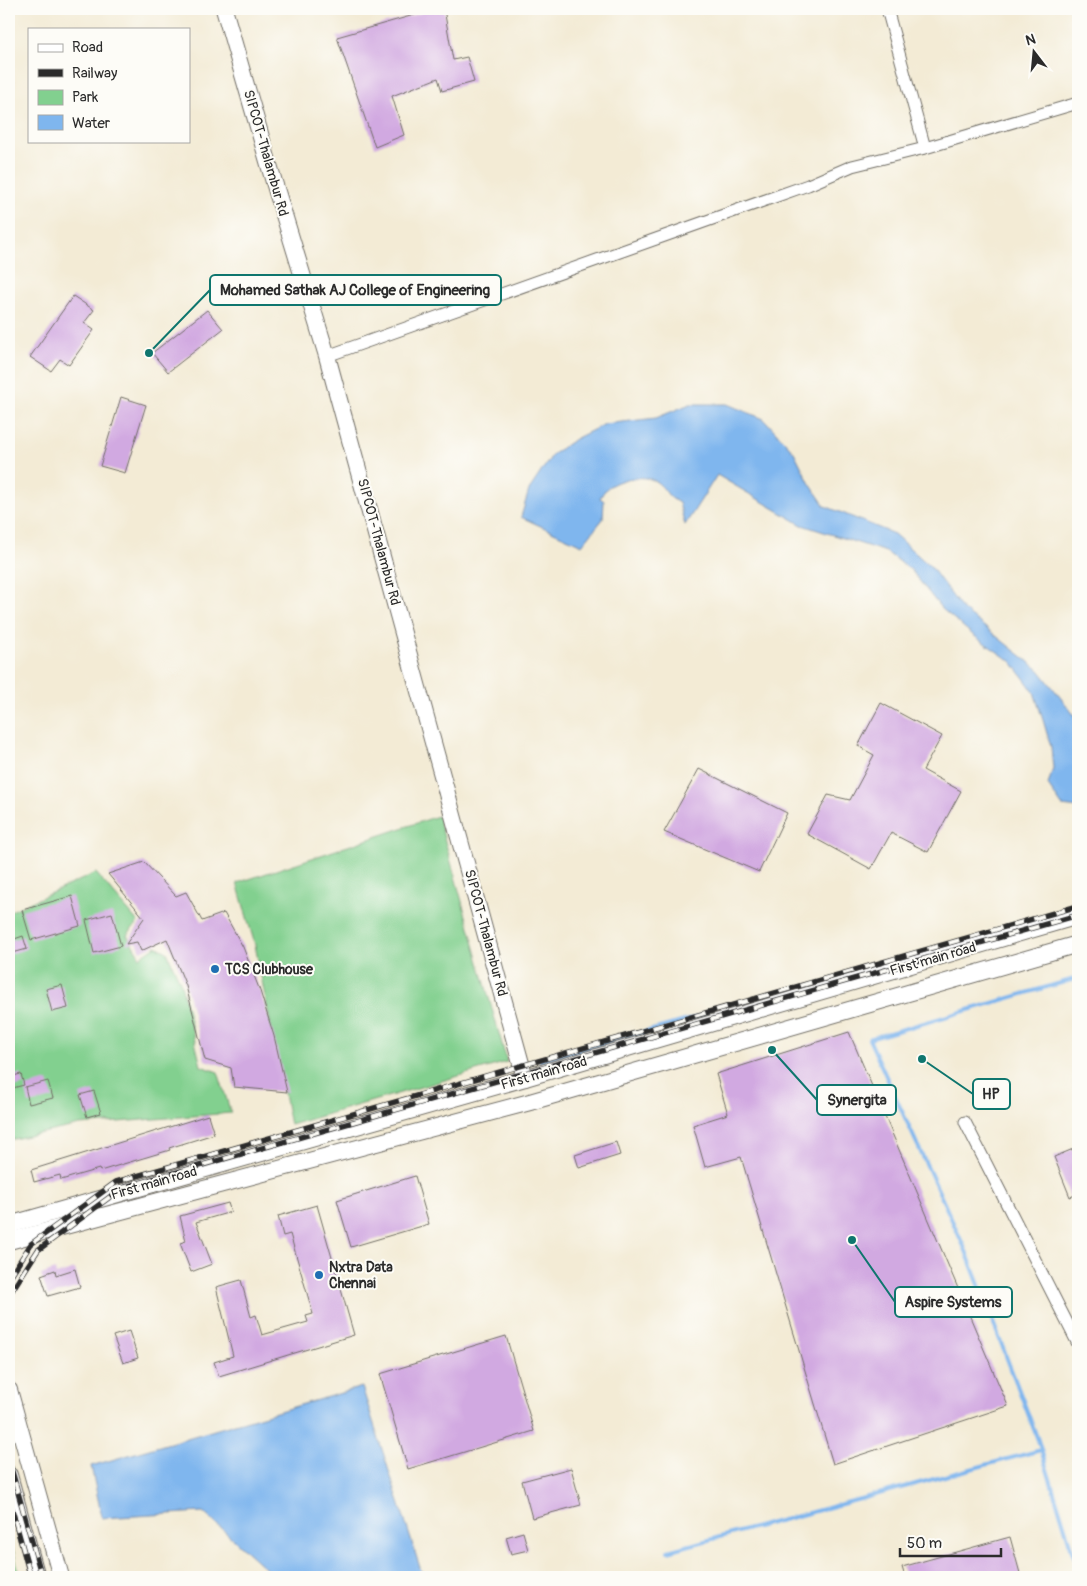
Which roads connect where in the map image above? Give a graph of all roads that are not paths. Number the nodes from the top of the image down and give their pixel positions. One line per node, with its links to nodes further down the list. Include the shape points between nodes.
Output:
1 (224, 9): 5 (street, SIPCOT-Thalambur Rd)
2 (886, 9): 4 (street)
3 (1078, 103): 4 (street)
4 (925, 148): 5 (street, via 852,166)
5 (327, 356): 8 (street, SIPCOT-Thalambur Rd)
6 (1078, 916): 8 (street, First main road)
7 (1078, 944): 11 (street, via 530,1102)
8 (525, 1078): 10 (street, First main road)
9 (965, 1122): 12 (street)
10 (9, 1225)
11 (9, 1241)
12 (1078, 1344)
13 (9, 1390): 16 (street)
14 (9, 1475): 15 (street)
15 (37, 1577)
16 (61, 1577)

